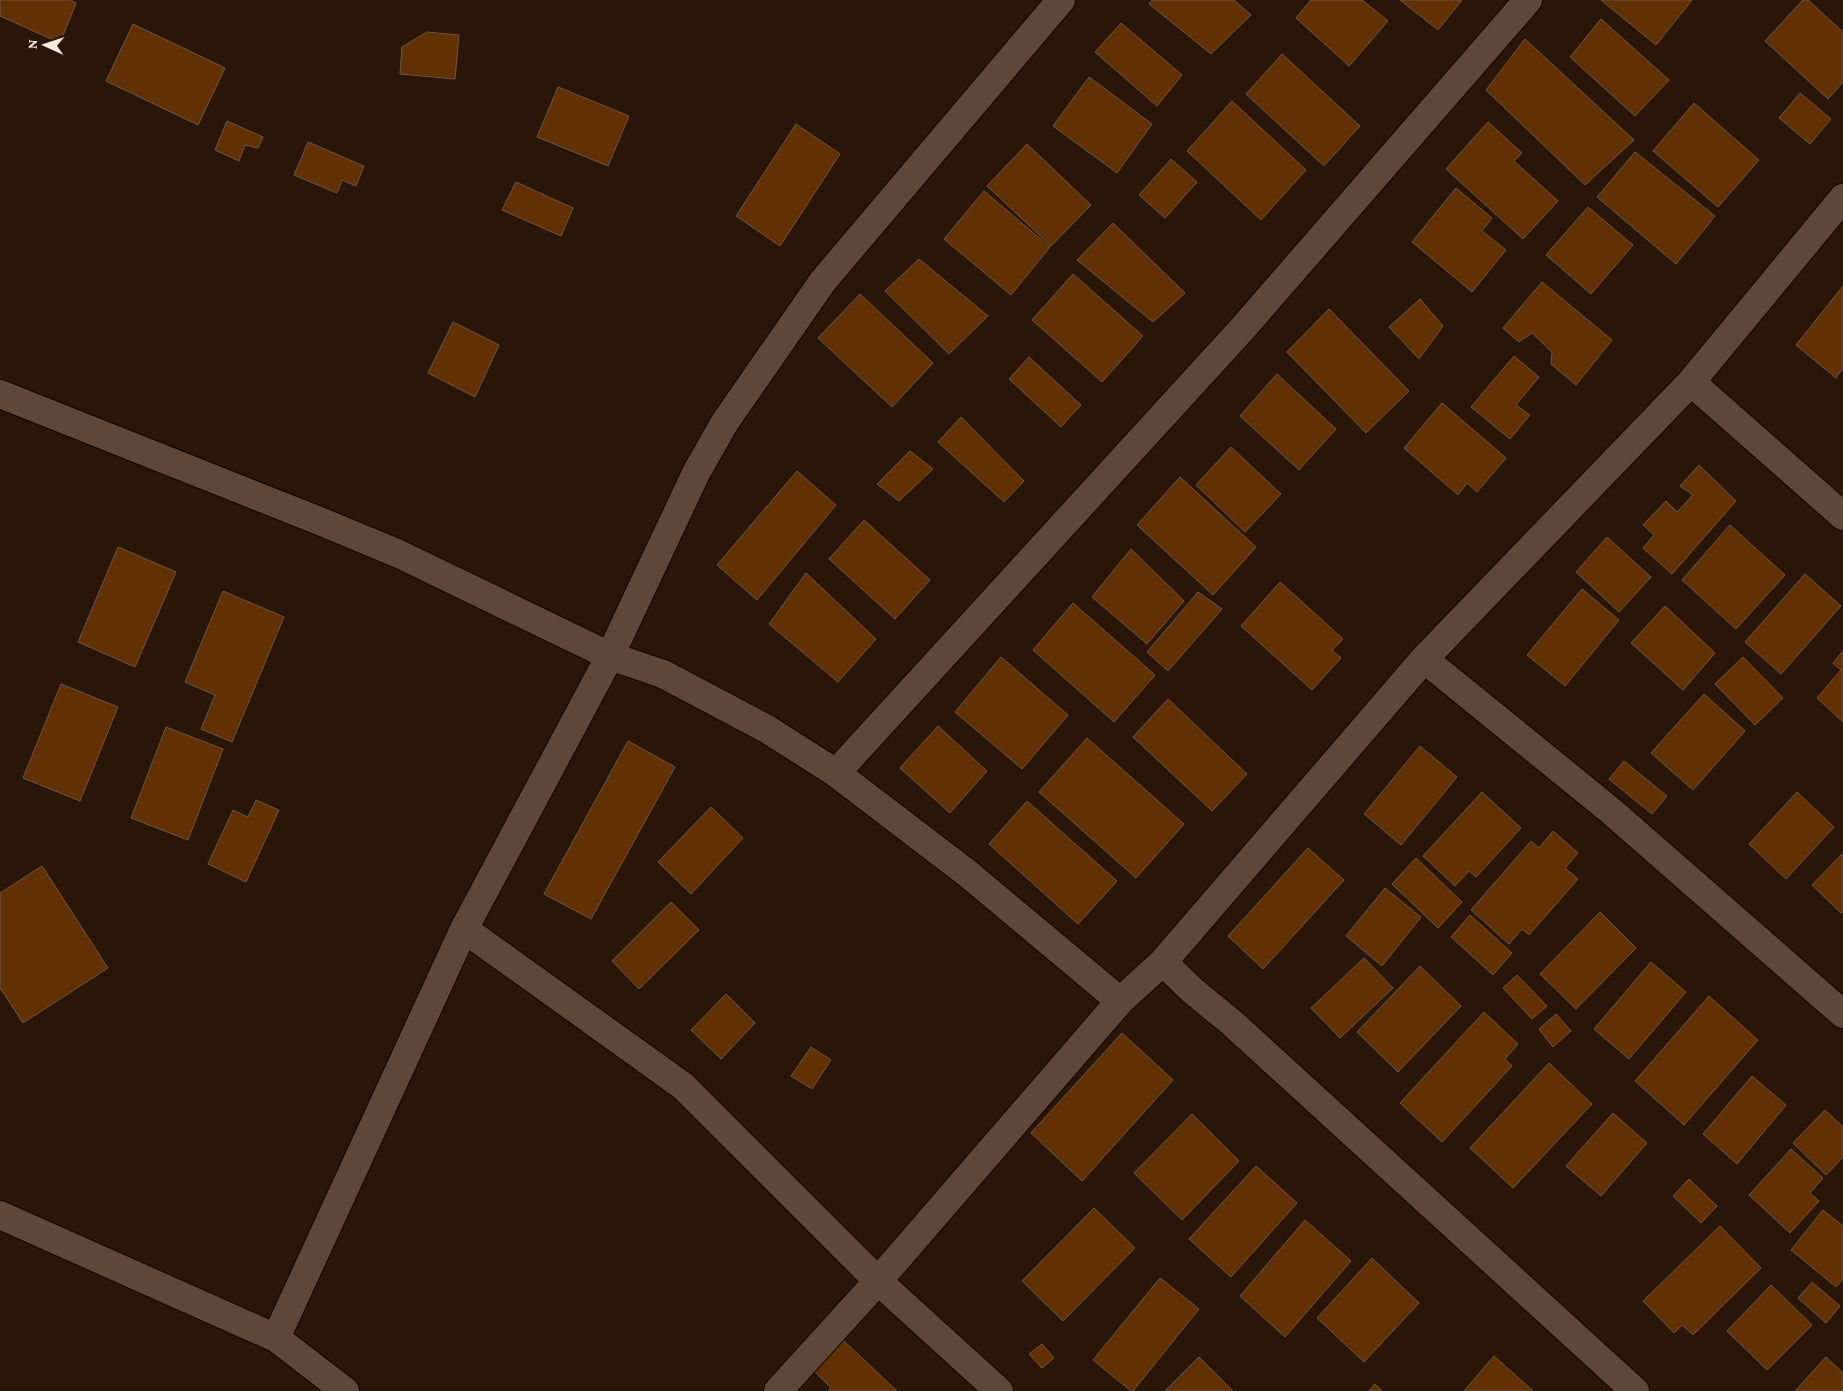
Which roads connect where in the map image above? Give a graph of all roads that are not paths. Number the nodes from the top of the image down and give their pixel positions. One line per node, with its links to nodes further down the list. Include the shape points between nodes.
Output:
1 (1061, 0): 7 (street, via 823,281 730,414 696,473)
2 (1528, 0): 9 (street, via 1243,328)
3 (1843, 198): 4 (street)
4 (1691, 382): 6 (street); 8 (street)
5 (0, 394): 7 (street, via 399,554)
6 (1843, 516)
7 (610, 656): 9 (street, via 663,674 767,729); 10 (street)
8 (1424, 659): 11 (street); 13 (street, via 1611,811)
9 (836, 773): 12 (street, via 967,873)
10 (464, 930): 15 (street, via 683,1086); 16 (street)
11 (1163, 962): 12 (street); 20 (street)
12 (1120, 1001): 15 (street)
13 (1843, 1014)
14 (0, 1215): 16 (street)
15 (878, 1281): 18 (street); 19 (street)
16 (276, 1338): 17 (street)
17 (345, 1391)
18 (778, 1391)
19 (1000, 1391)
20 (1635, 1391)

